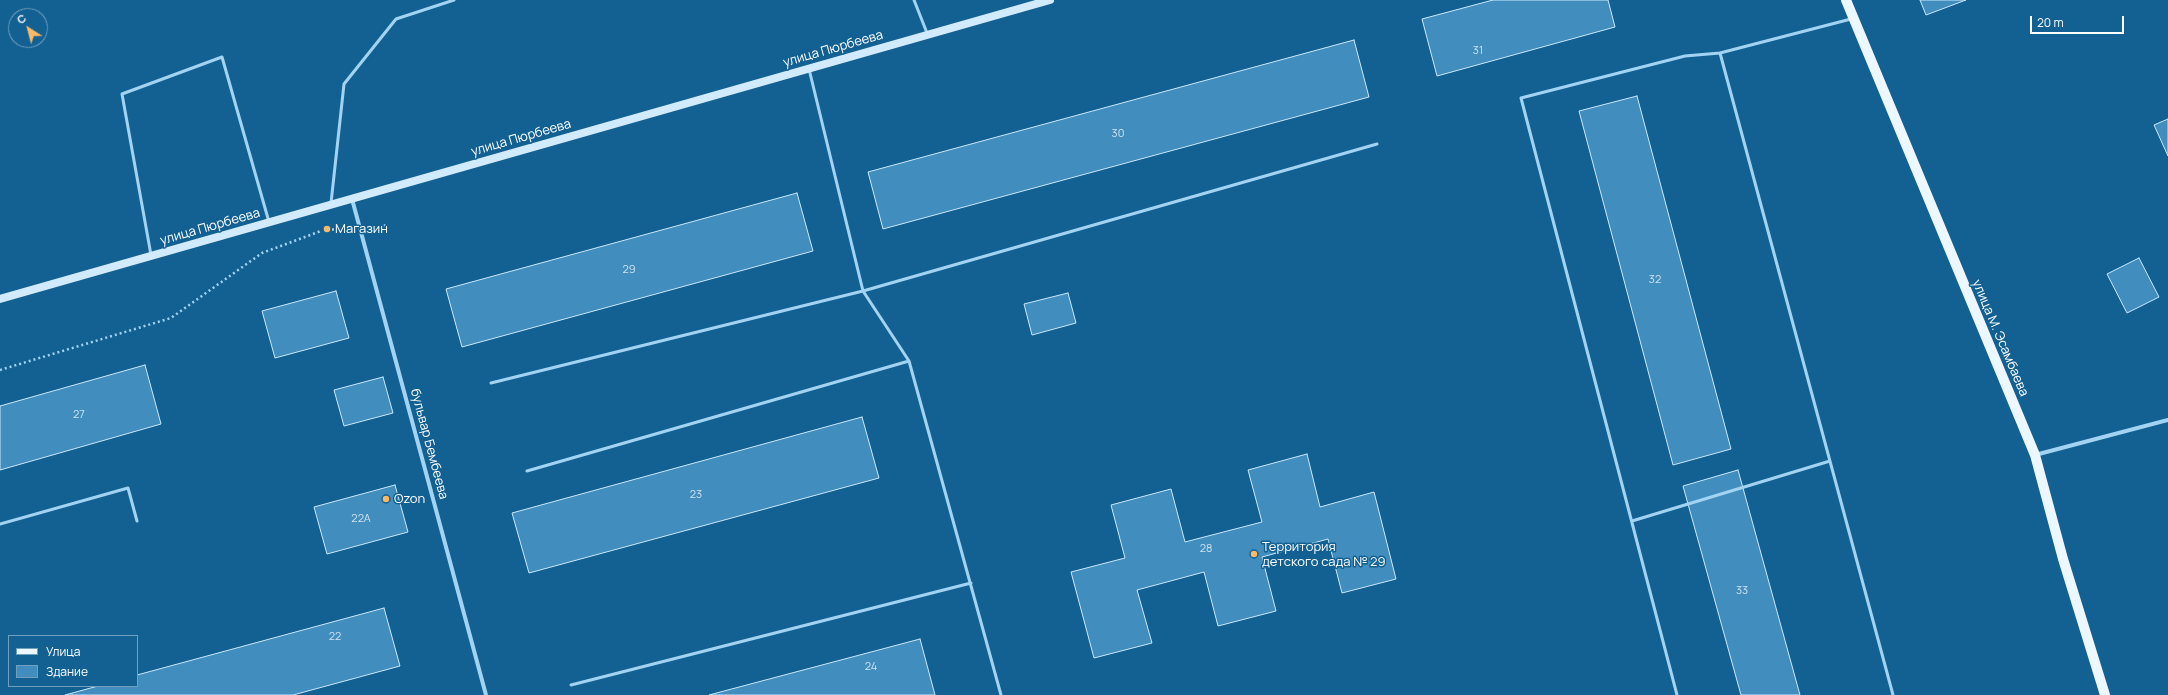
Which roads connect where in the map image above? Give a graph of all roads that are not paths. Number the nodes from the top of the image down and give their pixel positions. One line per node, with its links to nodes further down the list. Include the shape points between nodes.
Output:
1 (454, 0): 11 (lane, via 396,19 344,84)
2 (914, 0): 6 (lane)
3 (1050, 0): 6 (main road, улица Пюрбеева)
4 (1846, 0): 5 (main road, улица М. Эсамбаева)
5 (1853, 18): 7 (lane); 19 (main road, улица М. Эсамбаева)
6 (928, 35): 8 (main road, улица Пюрбеева)
7 (1720, 53): 20 (lane); 23 (lane, via 1685,56 1521,98)
8 (809, 69): 10 (main road, улица Пюрбеева); 14 (lane)
9 (1377, 144): 14 (lane)
10 (352, 198): 11 (main road, улица Пюрбеева); 27 (street, бульвар Бембеева)
11 (330, 204): 12 (main road, улица Пюрбеева)
12 (269, 222): 13 (main road, улица Пюрбеева); 13 (lane, via 222,57 122,94)
13 (151, 256): 15 (main road, улица Пюрбеева)
14 (863, 291): 16 (lane); 17 (lane)
15 (0, 299)
16 (909, 361): 21 (lane); 25 (lane)
17 (491, 383)
18 (2168, 420): 19 (street)
19 (2035, 455): 31 (main road, улица М. Эсамбаева, via 2063,559)
20 (1830, 461): 23 (lane); 30 (lane)
21 (527, 471)
22 (137, 521): 24 (lane, via 128,488)
23 (1632, 521): 29 (lane)
24 (0, 524)
25 (971, 583): 26 (lane); 28 (lane)
26 (571, 685)
27 (486, 695)
28 (1001, 695)
29 (1677, 695)
30 (1892, 695)
31 (2105, 695)

